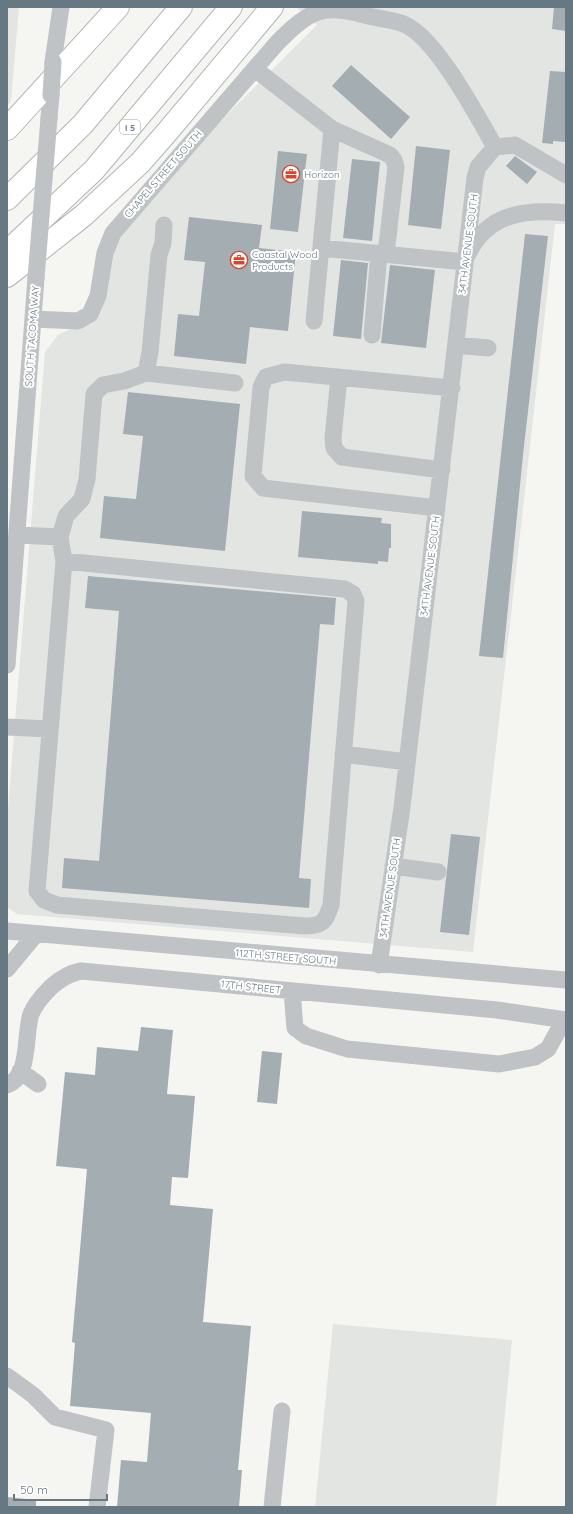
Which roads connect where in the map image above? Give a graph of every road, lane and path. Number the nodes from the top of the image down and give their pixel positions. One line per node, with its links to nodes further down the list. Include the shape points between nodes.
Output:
1 (61, 7): 19 (street, SOUTH TACOMA WAY, bridge, via 53,62)
2 (118, 7): 7 (highway)
3 (181, 7): 11 (highway, via 83,124)
4 (231, 7): 15 (highway, I 5, via 94,170)
5 (272, 7): 18 (highway, via 140,163 84,215)
6 (255, 69): 8 (street); 9 (street, CHAPEL STREET SOUTH, via 297,23 314,13 344,9 406,25 426,40 461,88); 19 (street, CHAPEL STREET SOUTH, via 113,234 105,253 98,296 90,314 78,321)
7 (7, 129)
8 (332, 129): 14 (street); 16 (street, via 394,160 396,167)
9 (495, 147): 10 (street, via 515,145); 17 (street, 34TH AVENUE SOUTH, via 478,167)
10 (566, 175)
11 (7, 199)
12 (566, 213): 17 (street, via 529,212 504,217 477,238)
13 (164, 225): 24 (street)
14 (321, 248): 16 (street); 20 (street)
15 (7, 252)
16 (383, 254): 17 (street); 21 (street)
17 (465, 262): 22 (street, 34TH AVENUE SOUTH)
18 (7, 276)
19 (33, 319): 30 (street, SOUTH TACOMA WAY)
20 (314, 321)
21 (372, 335)
22 (456, 346): 23 (street); 27 (street, 34TH AVENUE SOUTH)
23 (488, 348)
24 (146, 372): 26 (street); 31 (street, via 124,381 103,385 94,394 87,479 82,499 66,516)
25 (339, 377): 27 (street); 28 (street, via 333,438 334,448 342,457); 29 (street, via 284,372 266,377 261,387 253,476 263,488)
26 (235, 383)
27 (452, 388): 28 (street, 34TH AVENUE SOUTH)
28 (442, 470): 29 (street, 34TH AVENUE SOUTH)
29 (437, 508): 37 (street, 34TH AVENUE SOUTH)
30 (17, 535): 31 (street); 33 (street, SOUTH TACOMA WAY)
31 (60, 537): 32 (street)
32 (64, 561): 35 (street); 36 (street, via 345,589 353,594 356,601)
33 (7, 665)
34 (7, 727): 35 (street)
35 (49, 730): 36 (street, via 37,891 44,900 57,906 288,925 318,926 326,919 331,905)
36 (343, 754): 37 (street)
37 (407, 762): 38 (street, 34TH AVENUE SOUTH)
38 (393, 866): 39 (street); 42 (street, 34TH AVENUE SOUTH)
39 (438, 872)
40 (7, 931): 41 (street, 112TH STREET SOUTH)
41 (36, 934): 42 (street, 112TH STREET SOUTH); 43 (street)
42 (379, 965): 44 (street, 112TH STREET SOUTH)
43 (7, 969)
44 (566, 980)
45 (292, 991): 46 (street, 17TH STREET, via 496,1010); 46 (street, via 295,1028 306,1036 347,1049 499,1064 535,1057 548,1049); 47 (street, 17TH STREET, via 92,970 76,972 46,992 34,1008 29,1021 25,1055)
46 (565, 1020)
47 (20, 1071): 48 (street, 17TH STREET, via 15,1080); 49 (street)
48 (7, 1084)
49 (38, 1084)
50 (7, 1376): 52 (street, via 33,1395 55,1417 106,1430)
51 (282, 1411): 53 (street)
52 (97, 1507)
53 (272, 1507)

